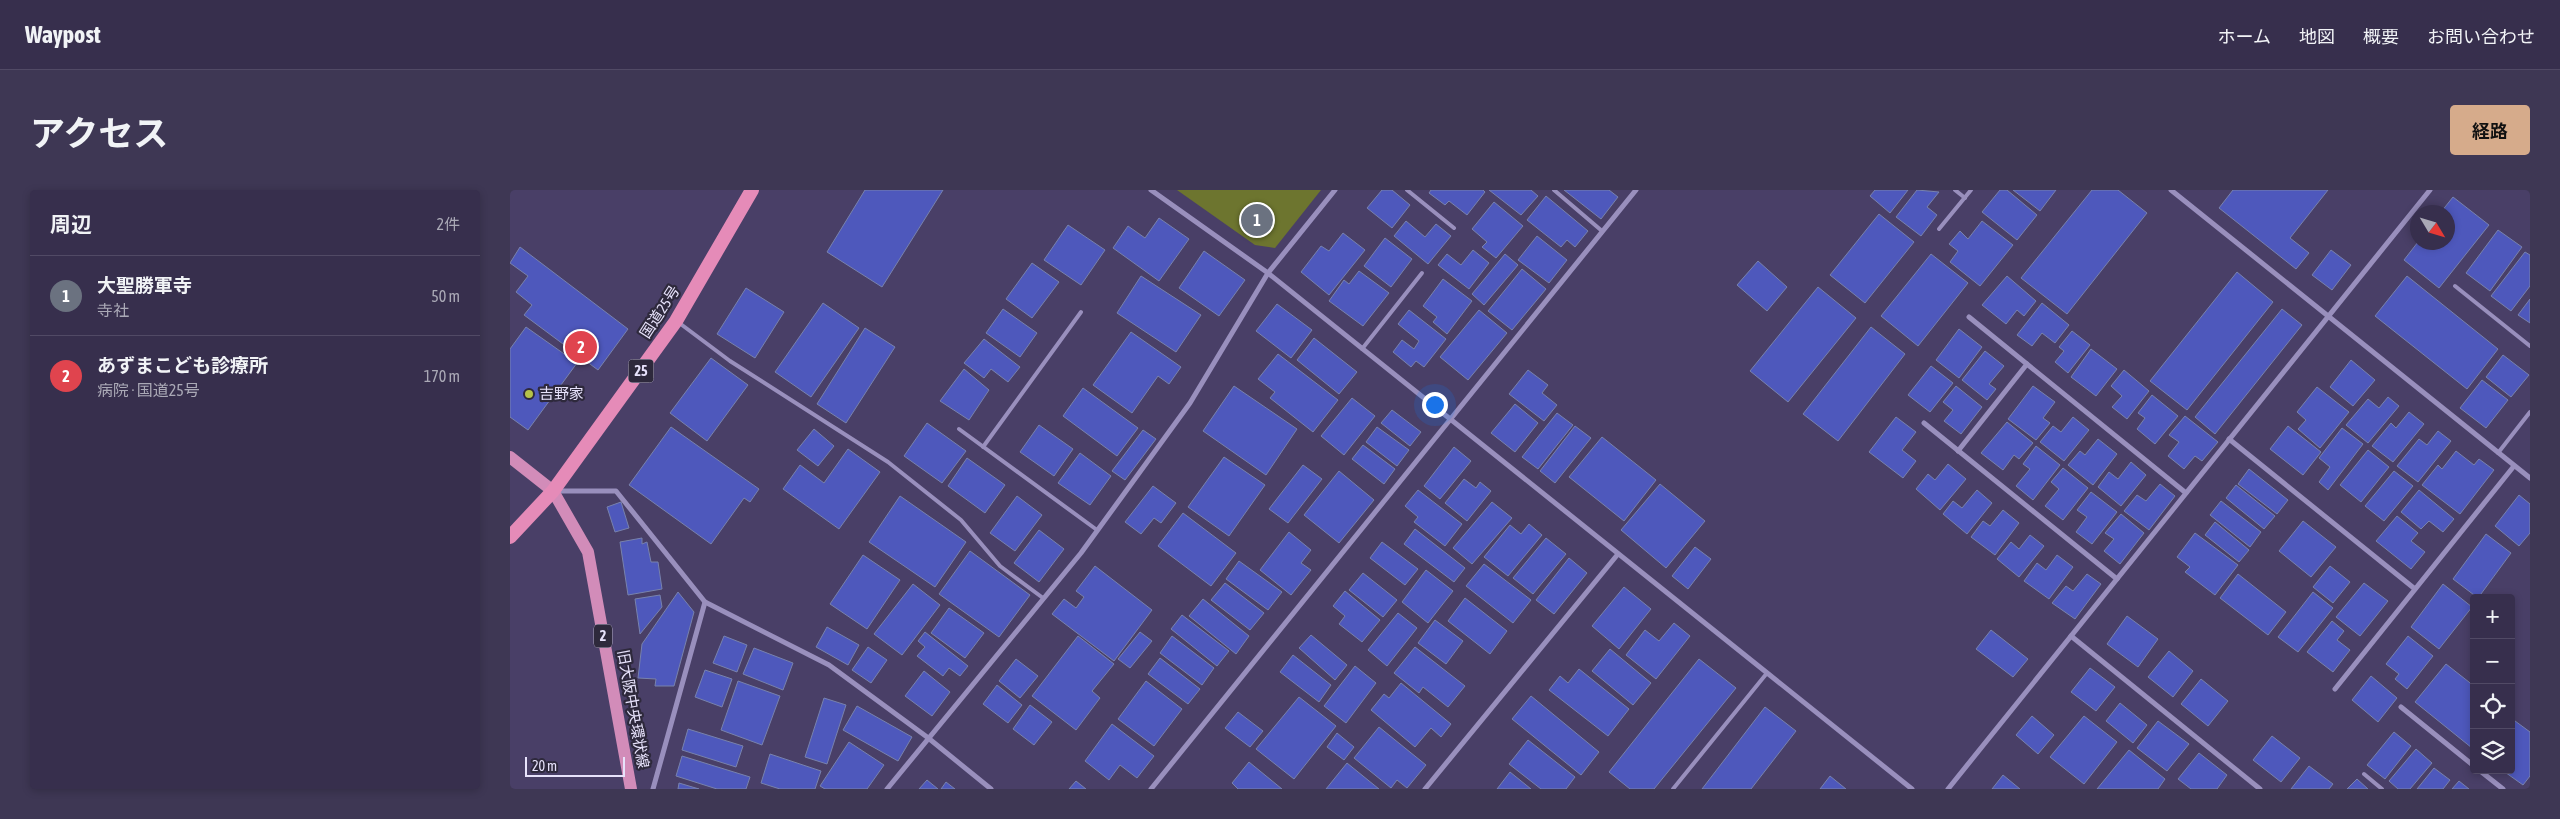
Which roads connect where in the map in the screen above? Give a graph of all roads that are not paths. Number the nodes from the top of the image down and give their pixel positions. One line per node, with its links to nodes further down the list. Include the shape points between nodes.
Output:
1 (752, 190): 21 (highway, 国道25号 / 25)
2 (1151, 190): 15 (street)
3 (1335, 190): 15 (street)
4 (1407, 190): 12 (lane)
5 (1554, 190): 14 (lane)
6 (1636, 190): 14 (street)
7 (1955, 190): 11 (lane)
8 (1971, 190): 11 (lane)
9 (2171, 190): 19 (street)
10 (2430, 190): 19 (street)
11 (1965, 198): 13 (lane)
12 (1454, 228)
13 (1939, 229)
14 (1602, 231): 26 (street)
15 (1268, 273): 23 (street); 38 (street, via 1190,403)
16 (1422, 273): 23 (lane)
17 (2455, 286): 22 (lane)
18 (1081, 312): 30 (lane)
19 (2327, 316): 29 (street); 32 (street)
20 (1969, 317): 24 (street)
21 (676, 321): 36 (highway, 国道25号 / 25); 43 (lane, via 730,361 888,462 961,520 1000,566)
22 (2530, 346)
23 (1362, 349): 26 (street)
24 (2027, 364): 31 (street); 37 (street)
25 (2530, 412): 32 (lane)
26 (1449, 418): 40 (street); 57 (street)
27 (1924, 424): 31 (street)
28 (959, 429): 30 (lane)
29 (2229, 439): 37 (street); 42 (street)
30 (983, 447): 38 (lane)
31 (1958, 451): 41 (street)
32 (2498, 453): 34 (street)
33 (510, 457): 36 (main road, 旧大阪中央環状線 / 2)
34 (2514, 466): 35 (street); 42 (street)
35 (2530, 478)
36 (553, 491): 39 (highway, 国道25号 / 25); 44 (street, via 616,491); 53 (main road, 旧大阪中央環状線 / 2, via 588,552)
37 (2186, 493): 41 (street)
38 (1097, 530): 43 (street)
39 (510, 537)
40 (1618, 554): 46 (street); 58 (street)
41 (2117, 578): 45 (street)
42 (2416, 589): 47 (street)
43 (1044, 598): 49 (street)
44 (705, 602): 49 (street, via 828,665); 54 (street)
45 (2071, 636): 61 (street); 62 (street)
46 (1767, 673): 59 (lane); 60 (street)
47 (2335, 689)
48 (2401, 707): 50 (street)
49 (927, 737): 55 (street); 56 (street)
50 (2470, 763)
51 (2364, 774): 63 (lane)
52 (2484, 774): 64 (street)
53 (631, 789)
54 (653, 789)
55 (887, 789)
56 (991, 789)
57 (1151, 789)
58 (1425, 789)
59 (1673, 789)
60 (1912, 789)
61 (1948, 789)
62 (2260, 789)
63 (2382, 789)
64 (2502, 789)

